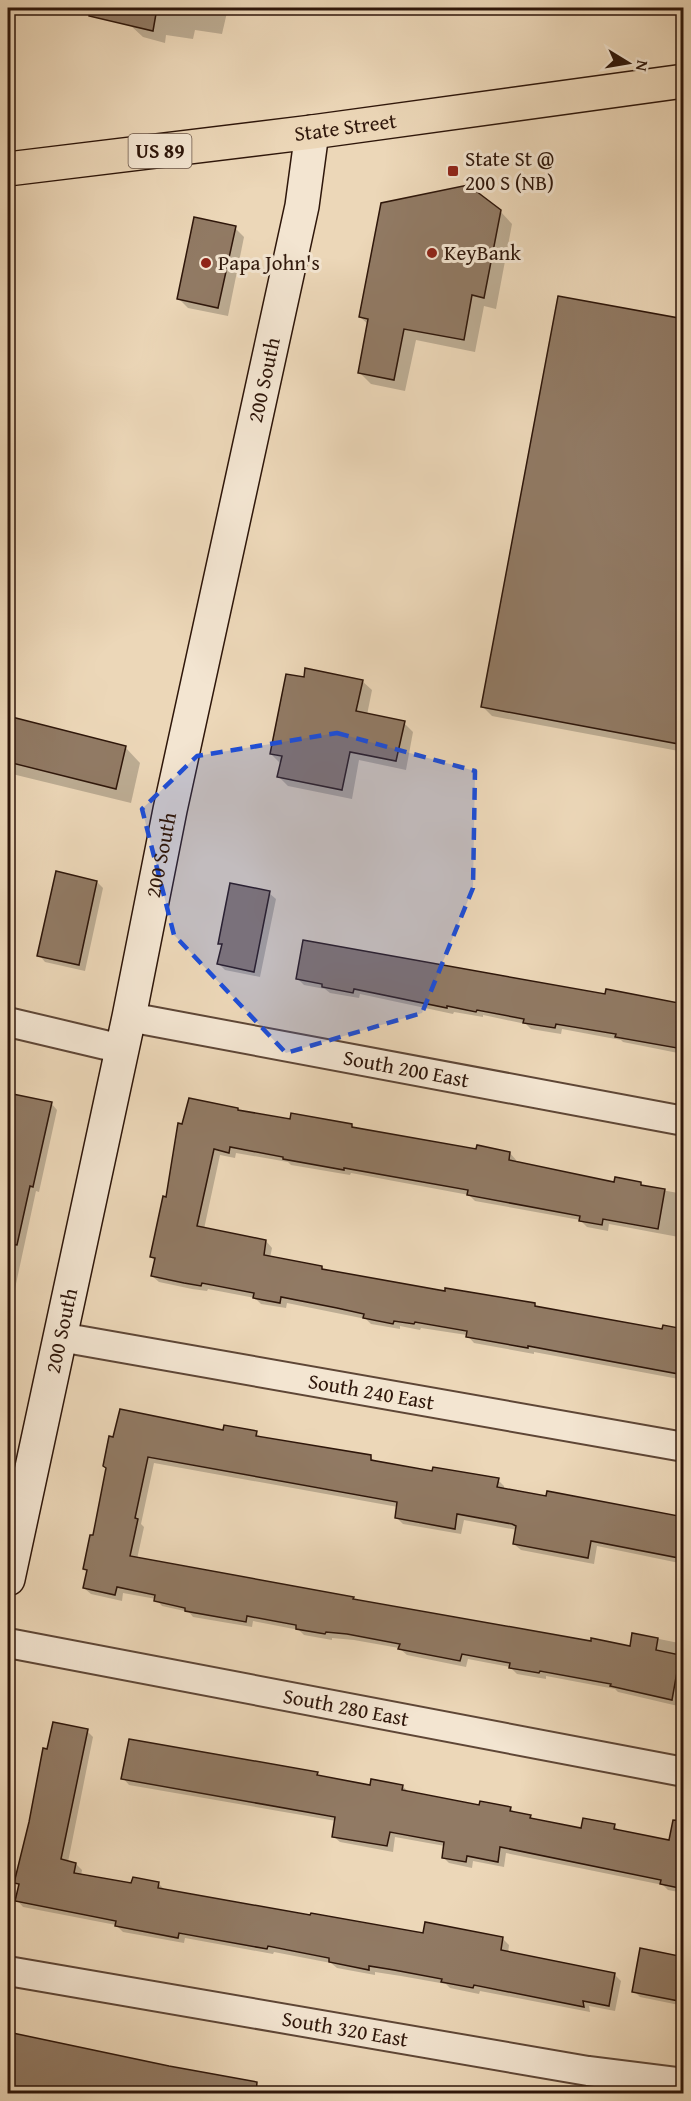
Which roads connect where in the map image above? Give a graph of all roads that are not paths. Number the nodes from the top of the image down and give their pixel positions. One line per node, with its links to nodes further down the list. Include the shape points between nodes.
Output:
1 (684, 81): 2 (main road, State Street / US 89)
2 (312, 132): 3 (main road, State Street / US 89); 4 (street, 200 South, via 302,206 170,810)
3 (8, 169)
4 (129, 1017): 6 (street, 200 South); 7 (street, South 200 East)
5 (8, 1022): 6 (street)
6 (122, 1049): 8 (street, 200 South)
7 (684, 1121)
8 (60, 1337): 9 (street, South 240 East); 10 (street, 200 South)
9 (684, 1447)
10 (8, 1579)
11 (8, 1643): 12 (street, South 280 East)
12 (684, 1772)
13 (8, 1971): 14 (street, South 320 East, via 588,2071)
14 (684, 2084)

